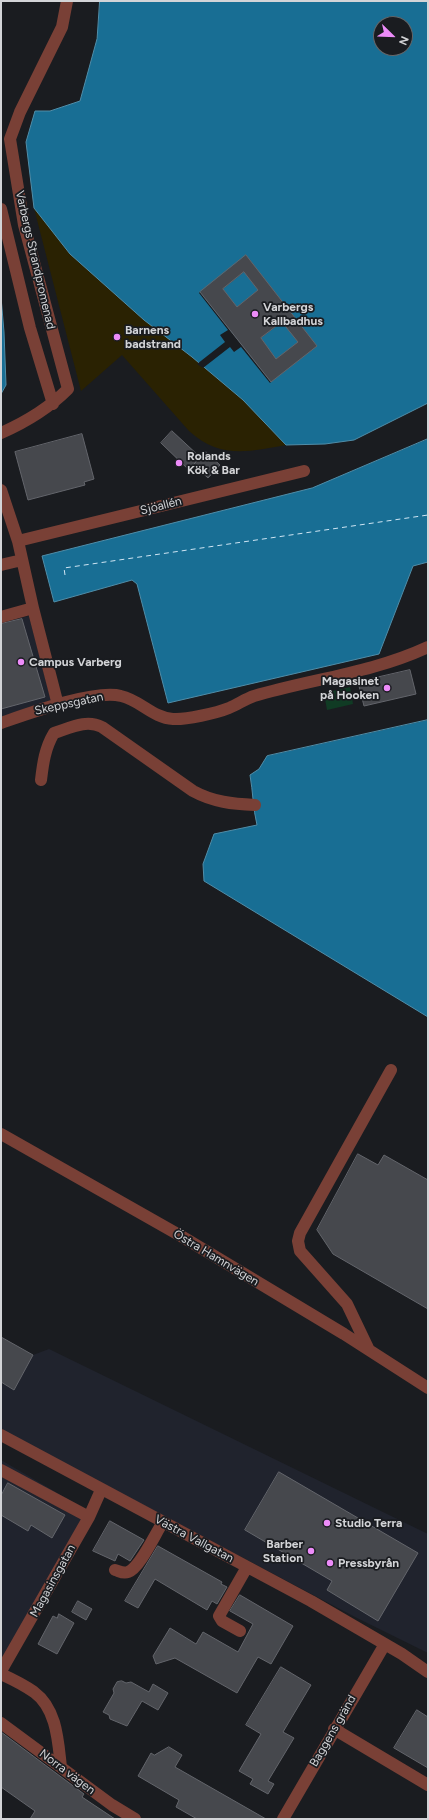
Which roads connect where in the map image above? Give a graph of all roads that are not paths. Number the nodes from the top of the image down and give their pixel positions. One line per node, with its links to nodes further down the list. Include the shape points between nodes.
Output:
1 (67, 1): 3 (street, Varbergs Strandpromenad, via 62,27 20,112 10,139 24,225 68,389)
2 (1, 209): 3 (street, via 30,328)
3 (53, 404): 4 (street)
4 (1, 433)
5 (304, 471): 7 (street, Sjöallén)
6 (1, 490): 7 (street)
7 (18, 541): 8 (street)
8 (22, 560): 9 (street); 10 (street)
9 (1, 565)
10 (33, 608): 11 (street); 13 (street)
11 (1, 617)
12 (428, 647): 13 (street, Skeppsgatan, via 381,666 252,697 228,709 186,719 173,720 154,714 121,696 100,696)
13 (58, 704): 14 (street, Skeppsgatan)
14 (1, 723)
15 (41, 780): 16 (street, via 47,744 54,733 84,724 97,725 204,797 221,802)
16 (255, 805)
17 (391, 1070): 19 (street, via 300,1233 298,1241 300,1251 346,1304)
18 (1, 1134): 19 (street, Östra Hamnvägen, via 181,1236)
19 (370, 1351): 20 (street, Östra Hamnvägen)
20 (428, 1388)
21 (1, 1435): 23 (street, Västra Vallgatan)
22 (1, 1470): 24 (street)
23 (101, 1490): 24 (street, Magasinsgatan); 25 (street, Västra Vallgatan)
24 (89, 1517): 30 (street, Magasinsgatan)
25 (163, 1522): 26 (street, Västra Vallgatan); 27 (street, via 136,1567 123,1573)
26 (247, 1567): 28 (street, via 219,1616 222,1621); 29 (street, Västra Vallgatan)
27 (115, 1570)
28 (240, 1631)
29 (385, 1644): 31 (street, Västra Vallgatan); 33 (street, Baggens gränd)
30 (1, 1672): 34 (street, via 34,1692 46,1705 57,1732)
31 (428, 1672)
32 (1, 1722): 34 (street, Norra vägen)
33 (334, 1729): 35 (street); 37 (street, Baggens gränd)
34 (60, 1767): 36 (street, Norra vägen, via 112,1806)
35 (428, 1785)
36 (135, 1819)
37 (283, 1819)

